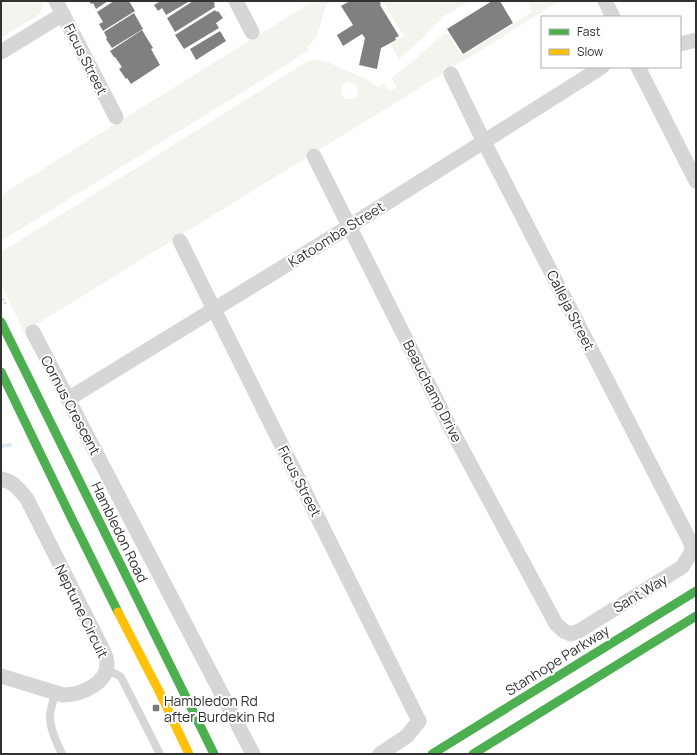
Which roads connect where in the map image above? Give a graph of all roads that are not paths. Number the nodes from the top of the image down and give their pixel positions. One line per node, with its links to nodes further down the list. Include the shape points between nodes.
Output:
1 (236, 1): 5 (street)
2 (605, 1): 4 (street)
3 (59, 7): 8 (street); 12 (street, Ficus Street)
4 (612, 16)
5 (252, 32)
6 (696, 40): 7 (street)
7 (681, 44)
8 (1, 52)
9 (600, 68): 13 (street, Katoomba Street)
10 (639, 68): 15 (street)
11 (451, 74): 13 (street, Calleja Street)
12 (116, 117)
13 (484, 142): 16 (street, Katoomba Street); 24 (street, Calleja Street)
14 (314, 156): 16 (street, Beauchamp Drive)
15 (696, 181)
16 (350, 226): 18 (street, Katoomba Street); 27 (street, Beauchamp Drive, via 448,423)
17 (180, 241): 18 (street, Ficus Street)
18 (214, 310): 22 (street, Katoomba Street); 36 (street, Ficus Street, via 419,721 407,736)
19 (1, 322): 34 (main road, Hambledon Road)
20 (33, 332): 22 (street, Cornus Crescent)
21 (1, 372): 33 (main road)
22 (68, 399): 35 (street, Cornus Crescent)
23 (1, 479): 28 (street, Neptune Circuit, via 17,486 26,499 102,648)
24 (692, 545): 27 (street, Sant Way, via 692,553 682,568 579,631 571,634)
25 (696, 591): 37 (main road, Stanhope Parkway)
26 (696, 616): 38 (main road)
27 (556, 624)
28 (107, 669): 30 (street, Neptune Circuit, via 90,689 71,695); 32 (lane, via 121,677)
29 (1, 676): 30 (street, Neptune Circuit)
30 (55, 692): 31 (lane, via 50,717 53,733)
31 (62, 754)
32 (160, 754)
33 (189, 754)
34 (214, 754)
35 (253, 754)
36 (380, 754)
37 (432, 754)
38 (473, 754)

